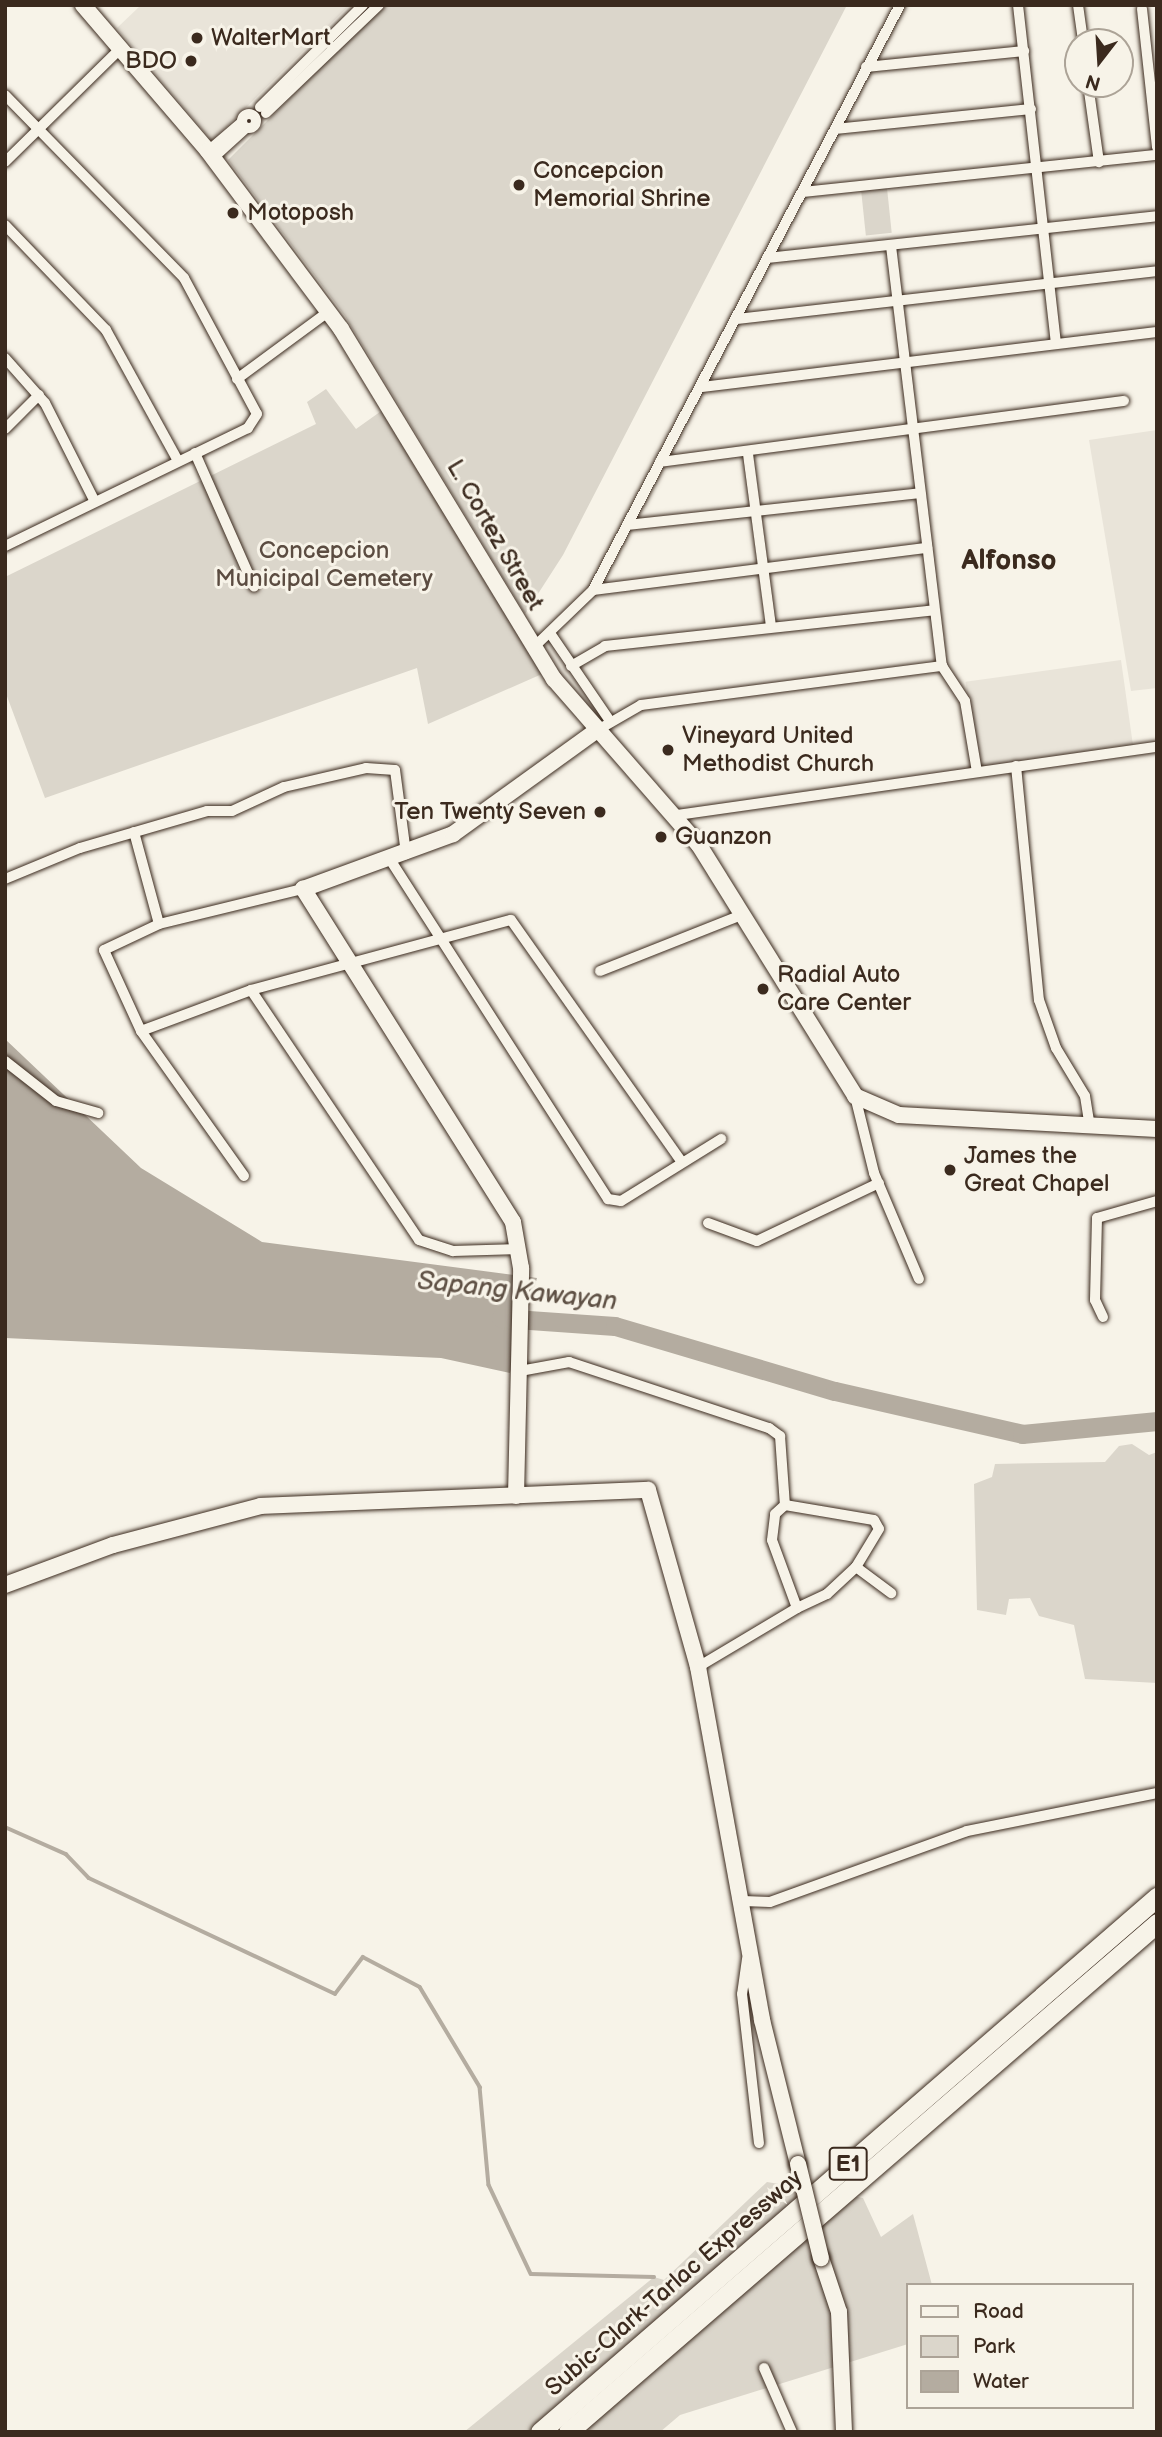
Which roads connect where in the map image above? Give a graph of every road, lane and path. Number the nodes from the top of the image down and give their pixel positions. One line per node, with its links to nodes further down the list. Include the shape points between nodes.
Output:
1 (83, 5): 9 (street, L. Cortez Street)
2 (363, 5): 15 (street)
3 (379, 5): 15 (street)
4 (900, 5): 11 (street)
5 (1018, 5): 10 (street)
6 (1078, 5): 8 (street)
7 (1142, 9): 18 (street)
8 (1081, 28)
9 (120, 49): 16 (street); 19 (street, L. Cortez Street)
10 (1024, 51): 11 (street); 14 (street)
11 (866, 67): 17 (street)
12 (5, 95): 16 (street)
13 (1090, 98): 22 (street)
14 (1031, 109): 17 (street); 23 (street)
15 (259, 114): 19 (street)
16 (40, 127): 21 (street); 39 (street, via 184,278)
17 (835, 129): 24 (street)
18 (1157, 147)
19 (211, 155): 33 (street, L. Cortez Street)
20 (1157, 155): 22 (street)
21 (5, 162)
22 (1099, 162): 23 (street)
23 (1039, 169): 24 (street); 27 (street)
24 (803, 192): 29 (street)
25 (1157, 216): 27 (street)
26 (5, 225): 47 (street, via 106,330)
27 (1046, 228): 28 (street); 31 (street)
28 (891, 246): 29 (street); 32 (street)
29 (767, 258): 34 (street)
30 (1157, 271): 31 (street)
31 (1049, 284): 32 (street); 36 (street)
32 (898, 304): 34 (street); 38 (street)
33 (328, 312): 39 (street); 61 (street, L. Cortez Street, via 430,467)
34 (737, 318): 40 (street)
35 (1157, 332): 36 (street)
36 (1055, 344): 38 (street)
37 (5, 358): 41 (street)
38 (904, 366): 40 (street); 44 (street)
39 (237, 379): 45 (street, via 255,407 255,422)
40 (702, 387): 48 (street)
41 (39, 395): 43 (street); 50 (street)
42 (1124, 401): 44 (street)
43 (5, 429)
44 (913, 432): 46 (street); 49 (street)
45 (195, 453): 47 (street); 56 (street)
46 (748, 454): 48 (street); 51 (street)
47 (178, 461): 50 (street)
48 (660, 462): 52 (street)
49 (920, 493): 51 (street); 54 (street)
50 (94, 500): 53 (street)
51 (755, 514): 52 (street); 55 (street)
52 (627, 525): 57 (street)
53 (5, 546)
54 (927, 548): 55 (street); 58 (street)
55 (763, 570): 57 (street); 59 (street)
56 (254, 587)
57 (593, 590): 60 (street)
58 (934, 610): 59 (street); 63 (street)
59 (771, 626): 62 (street, via 604,646)
60 (552, 636): 61 (street); 62 (street)
61 (534, 647): 65 (street, L. Cortez Street)
62 (571, 666): 64 (street)
63 (942, 666): 64 (street, via 641,705); 68 (street, via 965,701)
64 (608, 719): 65 (street)
65 (596, 731): 69 (street, L. Cortez Street); 71 (street, via 453,834)
66 (1157, 747): 67 (street)
67 (1016, 766): 68 (street); 84 (street, via 1039,1000 1056,1048 1085,1096)
68 (977, 772): 69 (street)
69 (677, 815): 74 (street, L. Cortez Street)
70 (134, 832): 71 (street, via 208,811 232,811 284,787 383,767 395,770); 72 (street); 75 (street)
71 (399, 858): 73 (street); 76 (street)
72 (5, 879)
73 (303, 889): 75 (street); 77 (street)
74 (744, 914): 78 (street); 82 (street, L. Cortez Street)
75 (159, 924): 80 (street, via 106,946 103,955)
76 (442, 942): 77 (street); 87 (street, via 505,920 518,924); 87 (street, via 608,1199 621,1201)
77 (347, 965): 79 (street); 92 (street, via 513,1222)
78 (600, 971)
79 (251, 990): 80 (street); 92 (street, via 419,1240 453,1251)
80 (141, 1031): 88 (street)
81 (5, 1060): 83 (street, via 55,1101)
82 (855, 1096): 84 (street, via 900,1115); 89 (street, via 854,1114)
83 (99, 1113)
84 (1090, 1126): 85 (street)
85 (1157, 1129)
86 (721, 1139): 87 (street)
87 (682, 1162)
88 (244, 1176)
89 (878, 1183): 91 (street, via 757,1241); 93 (street)
90 (1157, 1201): 94 (street, via 1097,1218 1095,1300)
91 (708, 1223)
92 (520, 1250): 95 (street)
93 (919, 1279)
94 (1103, 1317)
95 (519, 1364): 96 (street); 97 (street, via 569,1362 769,1427 780,1436)
96 (516, 1496): 99 (street, via 261,1506 113,1545); 102 (street, via 648,1490)
97 (785, 1505): 98 (street, via 874,1520 879,1529); 101 (street, via 771,1525 772,1540)
98 (856, 1567): 100 (street); 101 (street, via 827,1594)
99 (5, 1585)
100 (891, 1593)
101 (797, 1608): 102 (street)
102 (698, 1667): 105 (street)
103 (1157, 1793): 105 (street, via 967,1831 770,1902)
104 (1157, 1897): 110 (highway, Subic-Clark-Tarlac Expressway / E1)
105 (743, 1901): 107 (street)
106 (1157, 1923): 111 (highway, Subic-Clark-Tarlac Expressway / E1)
107 (748, 1949): 108 (street, via 742,1994); 113 (street, bridge, via 821,2258 839,2312)
108 (759, 2143)
109 (764, 2368): 112 (street)
110 (540, 2432)
111 (568, 2432)
112 (792, 2432)
113 (844, 2432)

